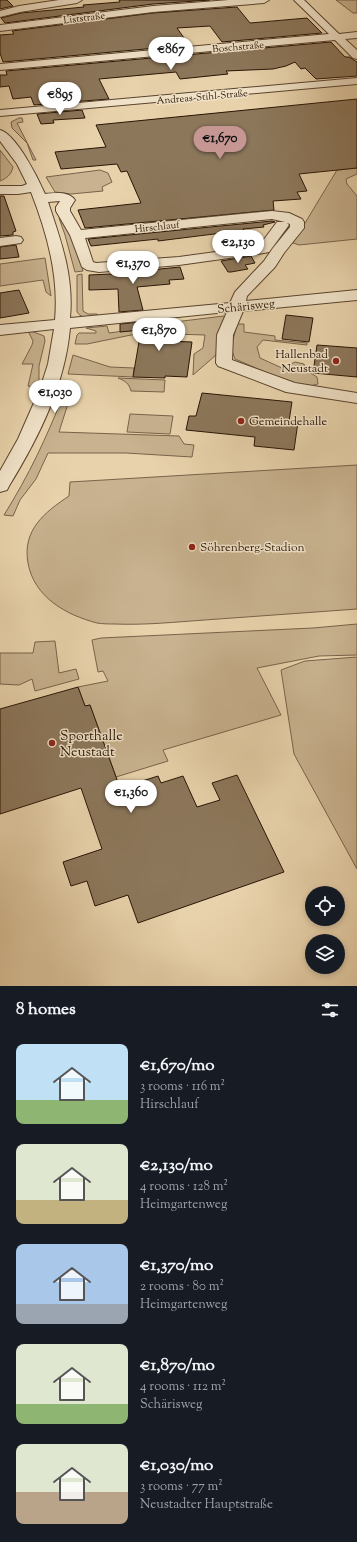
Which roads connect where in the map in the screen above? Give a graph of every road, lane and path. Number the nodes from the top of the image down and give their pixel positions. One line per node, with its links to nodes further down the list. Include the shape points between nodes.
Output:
1 (77, 0): 4 (street)
2 (264, 0): 5 (street, Liststraße, via 153,9)
3 (299, 0): 7 (street)
4 (0, 14)
5 (0, 28)
6 (357, 35): 7 (street, Boschstraße)
7 (337, 37): 8 (street); 9 (street, Boschstraße)
8 (357, 56)
9 (0, 67)
10 (357, 81): 12 (street, Andreas-Stihl-Straße)
11 (0, 102): 12 (street)
12 (7, 115): 14 (street, via 2,126 20,148)
13 (0, 134): 14 (street)
14 (20, 156): 16 (street)
15 (3, 188): 16 (street)
16 (33, 189): 18 (street, via 68,200 63,211); 23 (street, via 57,251 63,281)
17 (284, 216): 18 (street, Hirschlauf, via 265,215); 18 (street, via 284,223 264,249 179,262 92,267 87,264); 22 (street, via 297,222 297,228 270,264 240,295)
18 (78, 235)
19 (16, 240): 20 (street)
20 (0, 242)
21 (357, 295): 22 (street, Schärisweg)
22 (237, 307): 23 (street, Schärisweg); 25 (street, via 225,335 224,363 292,388)
23 (64, 324): 24 (street, Schärisweg); 26 (street, via 53,379 21,454)
24 (0, 330)
25 (357, 398)
26 (0, 486)

